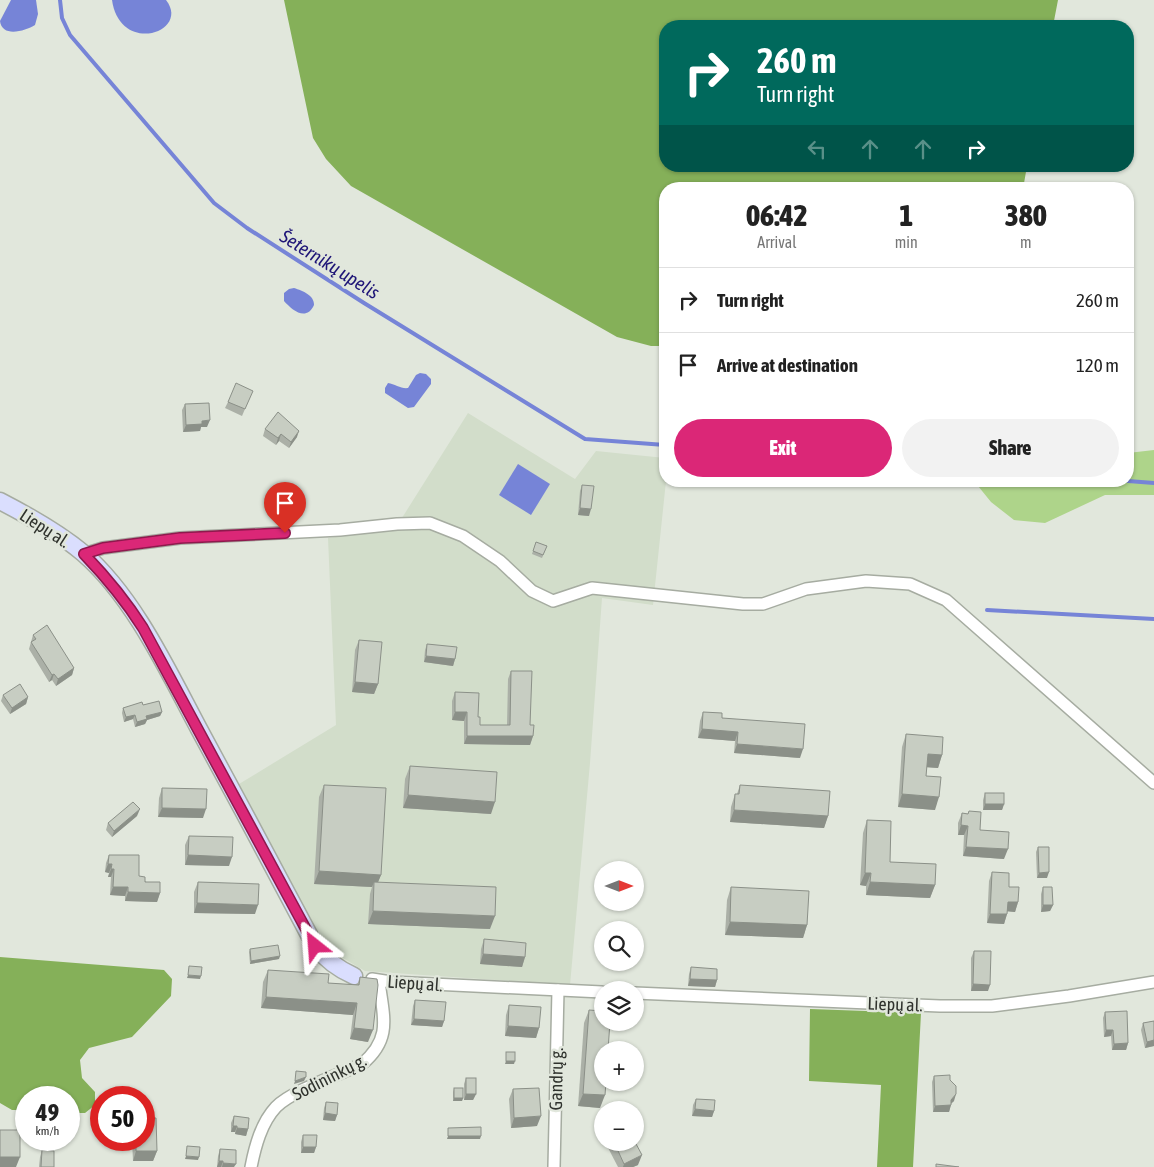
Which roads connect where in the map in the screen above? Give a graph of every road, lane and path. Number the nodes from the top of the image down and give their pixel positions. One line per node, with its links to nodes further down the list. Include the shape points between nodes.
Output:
1 (0, 501): 2 (main road, Liepų al., via 59,535)
2 (84, 554): 3 (street, via 103,548 180,538 430,522 463,536 500,561 532,591 553,601 592,588 763,604 806,589 866,582 910,584 946,600); 4 (main road, Liepų al., via 128,604 143,628 315,946 334,965)
3 (1154, 783)
4 (354, 976): 5 (street, Liepų al.)
5 (379, 981): 7 (street, Liepų al.); 10 (street, Sodininkų g., via 384,1021 379,1047 362,1064 287,1098 275,1108 255,1146)
6 (1154, 982): 9 (street, Liepų al., via 992,1006)
7 (558, 990): 8 (street, Liepų al.); 11 (street, Gandrų g.)
8 (594, 992)
9 (644, 993)
10 (251, 1167)
11 (554, 1167)

